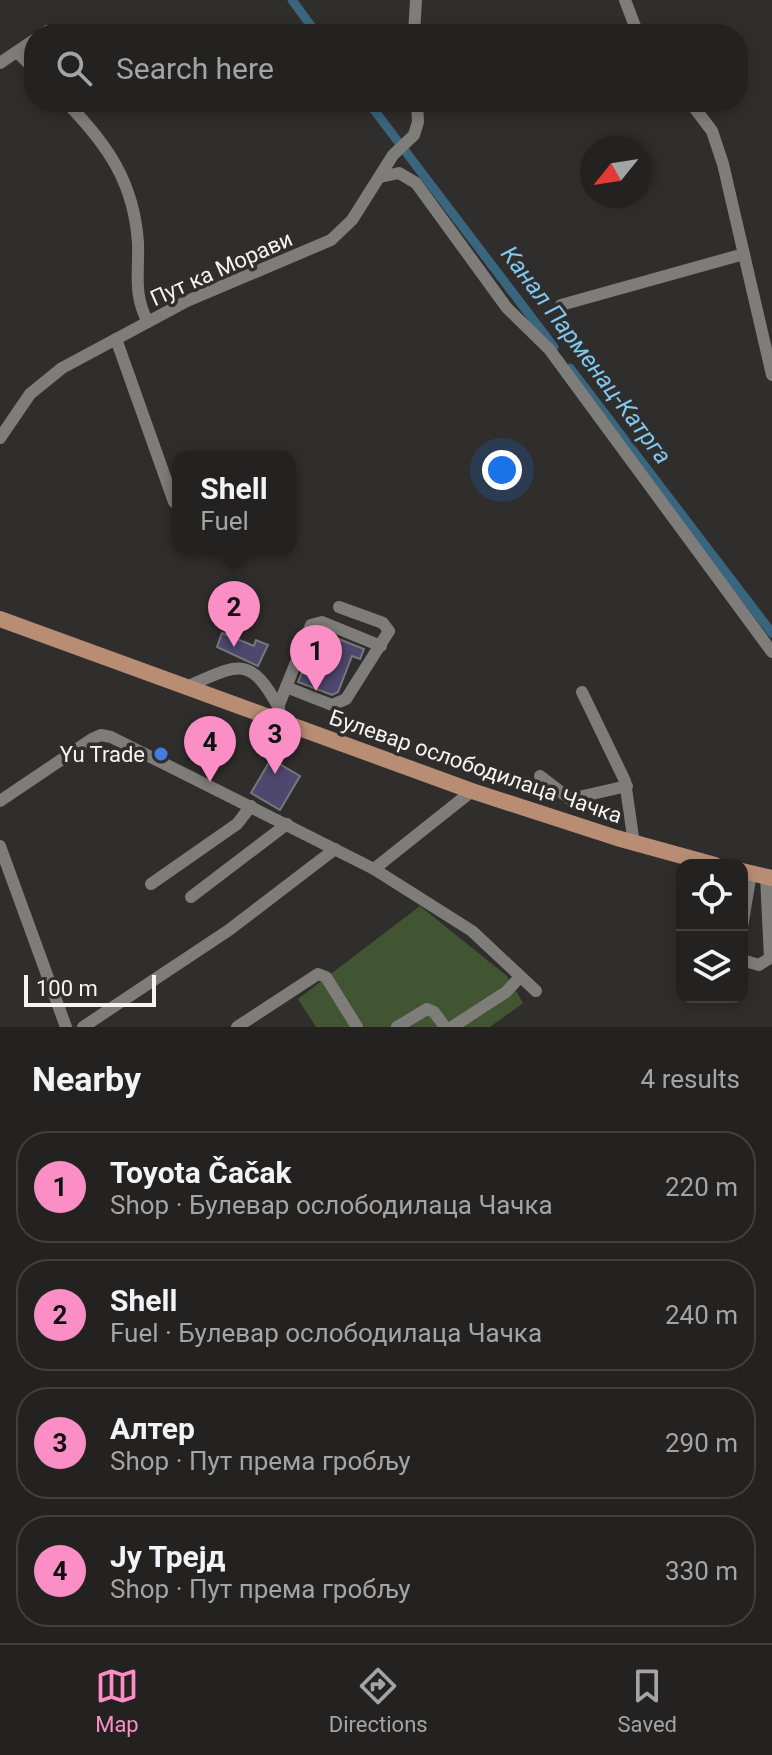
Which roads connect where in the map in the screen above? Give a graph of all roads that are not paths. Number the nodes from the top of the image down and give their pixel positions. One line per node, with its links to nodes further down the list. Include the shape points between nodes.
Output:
1 (416, 0): 3 (street)
2 (625, 0): 4 (street)
3 (415, 24)
4 (634, 24)
5 (24, 47): 6 (street)
6 (17, 52): 7 (street); 8 (street)
7 (24, 59)
8 (0, 63)
9 (74, 112): 15 (street, via 117,162 135,224 136,288)
10 (418, 112): 12 (street, Пут ка Морави, via 418,122)
11 (698, 112): 13 (street, via 712,131)
12 (380, 177): 15 (street, Пут ка Морави, via 352,220 331,240); 23 (street, via 399,173 416,183 507,308 549,349)
13 (744, 254): 14 (street); 17 (street)
14 (561, 305)
15 (148, 322): 16 (street, Пут ка Морави)
16 (116, 339): 18 (street, Пут ка Морави, via 46,378); 19 (street)
17 (772, 375)
18 (0, 438)
19 (172, 496)
20 (339, 607): 22 (street, via 386,626 389,634)
21 (0, 619): 24 (main road, Булевар ослободилаца Чачка)
22 (381, 646): 25 (street, via 340,704); 25 (street, via 322,622 314,624 308,627)
23 (772, 652)
24 (186, 687): 27 (street, via 231,667 243,668 266,682); 28 (main road, Булевар ослободилаца Чачка)
25 (286, 687): 27 (street)
26 (582, 692): 30 (street)
27 (278, 707): 28 (street)
28 (287, 723): 31 (main road, Булевар ослободилаца Чачка)
29 (540, 776): 30 (street, via 570,799)
30 (627, 786): 35 (street)
31 (472, 791): 35 (main road, Булевар ослободилаца Чачка); 39 (street)
32 (0, 801): 33 (street, via 101,735)
33 (251, 806): 34 (street); 41 (street, via 237,824)
34 (287, 824): 37 (street); 42 (street)
35 (634, 844): 38 (main road, Булевар ослободилаца Чачка)
36 (0, 846): 47 (street)
37 (335, 849): 39 (street); 48 (street, via 229,930)
38 (692, 859)
39 (374, 869): 45 (street, via 472,931)
40 (758, 875): 43 (street); 44 (street, via 770,958 759,965)
41 (151, 884)
42 (191, 897)
43 (748, 908)
44 (748, 962)
45 (520, 977): 46 (street); 53 (street)
46 (536, 991)
47 (66, 1027)
48 (83, 1027)
49 (237, 1027): 50 (street, via 313,975 324,976)
50 (357, 1027)
51 (397, 1027): 52 (street, via 427,1009)
52 (445, 1027)
53 (452, 1027)

